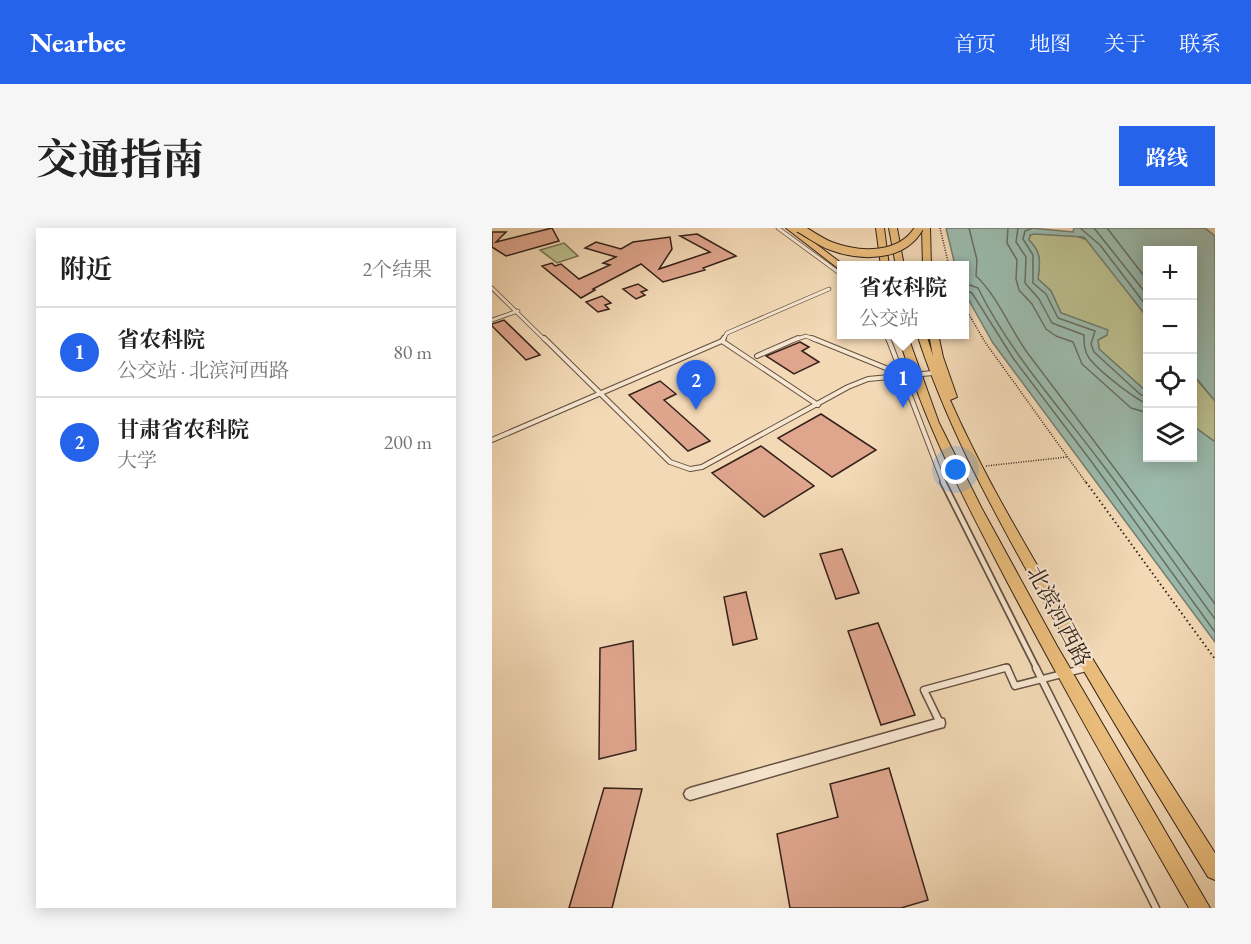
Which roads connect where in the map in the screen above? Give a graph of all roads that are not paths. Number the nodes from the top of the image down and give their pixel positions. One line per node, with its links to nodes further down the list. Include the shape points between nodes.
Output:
1 (778, 228): 14 (lane)
2 (790, 228): 13 (main road)
3 (799, 228): 7 (main road, bridge, via 837,248 857,252 897,248 911,242)
4 (880, 228): 9 (main road)
5 (893, 228): 10 (main road)
6 (902, 228): 11 (main road)
7 (919, 228)
8 (926, 228): 12 (main road)
9 (884, 261)
10 (899, 261)
11 (900, 261)
12 (928, 261)
13 (837, 263)
14 (837, 271)
15 (492, 288): 17 (lane)
16 (830, 289): 24 (lane, via 727,333)
17 (518, 311): 18 (lane); 29 (lane)
18 (492, 320)
19 (889, 339): 28 (lane)
20 (898, 339): 26 (main road)
21 (903, 339): 26 (main road, 北滨河西路)
22 (923, 339): 27 (main road, 北滨河西路)
23 (934, 339): 32 (main road)
24 (722, 341): 29 (lane); 30 (lane)
25 (758, 356): 28 (lane, via 806,336)
26 (908, 358): 28 (main road, 北滨河西路)
27 (933, 373): 28 (lane); 32 (main road, 北滨河西路)
28 (907, 374): 30 (lane, via 868,379); 34 (main road, 北滨河西路); 35 (lane, via 936,467)
29 (600, 393): 30 (lane, via 670,462 690,469 702,467); 31 (lane)
30 (818, 405)
31 (492, 440)
32 (965, 445): 33 (main road, 北滨河西路)
33 (1088, 667): 34 (lane); 38 (main road, 北滨河西路)
34 (1063, 674): 35 (lane); 40 (main road, 北滨河西路)
35 (1041, 679): 36 (lane, via 1015,686 1007,667 924,690); 39 (lane)
36 (940, 723): 37 (street)
37 (690, 794)
38 (1215, 870)
39 (1156, 908)
40 (1200, 908)

